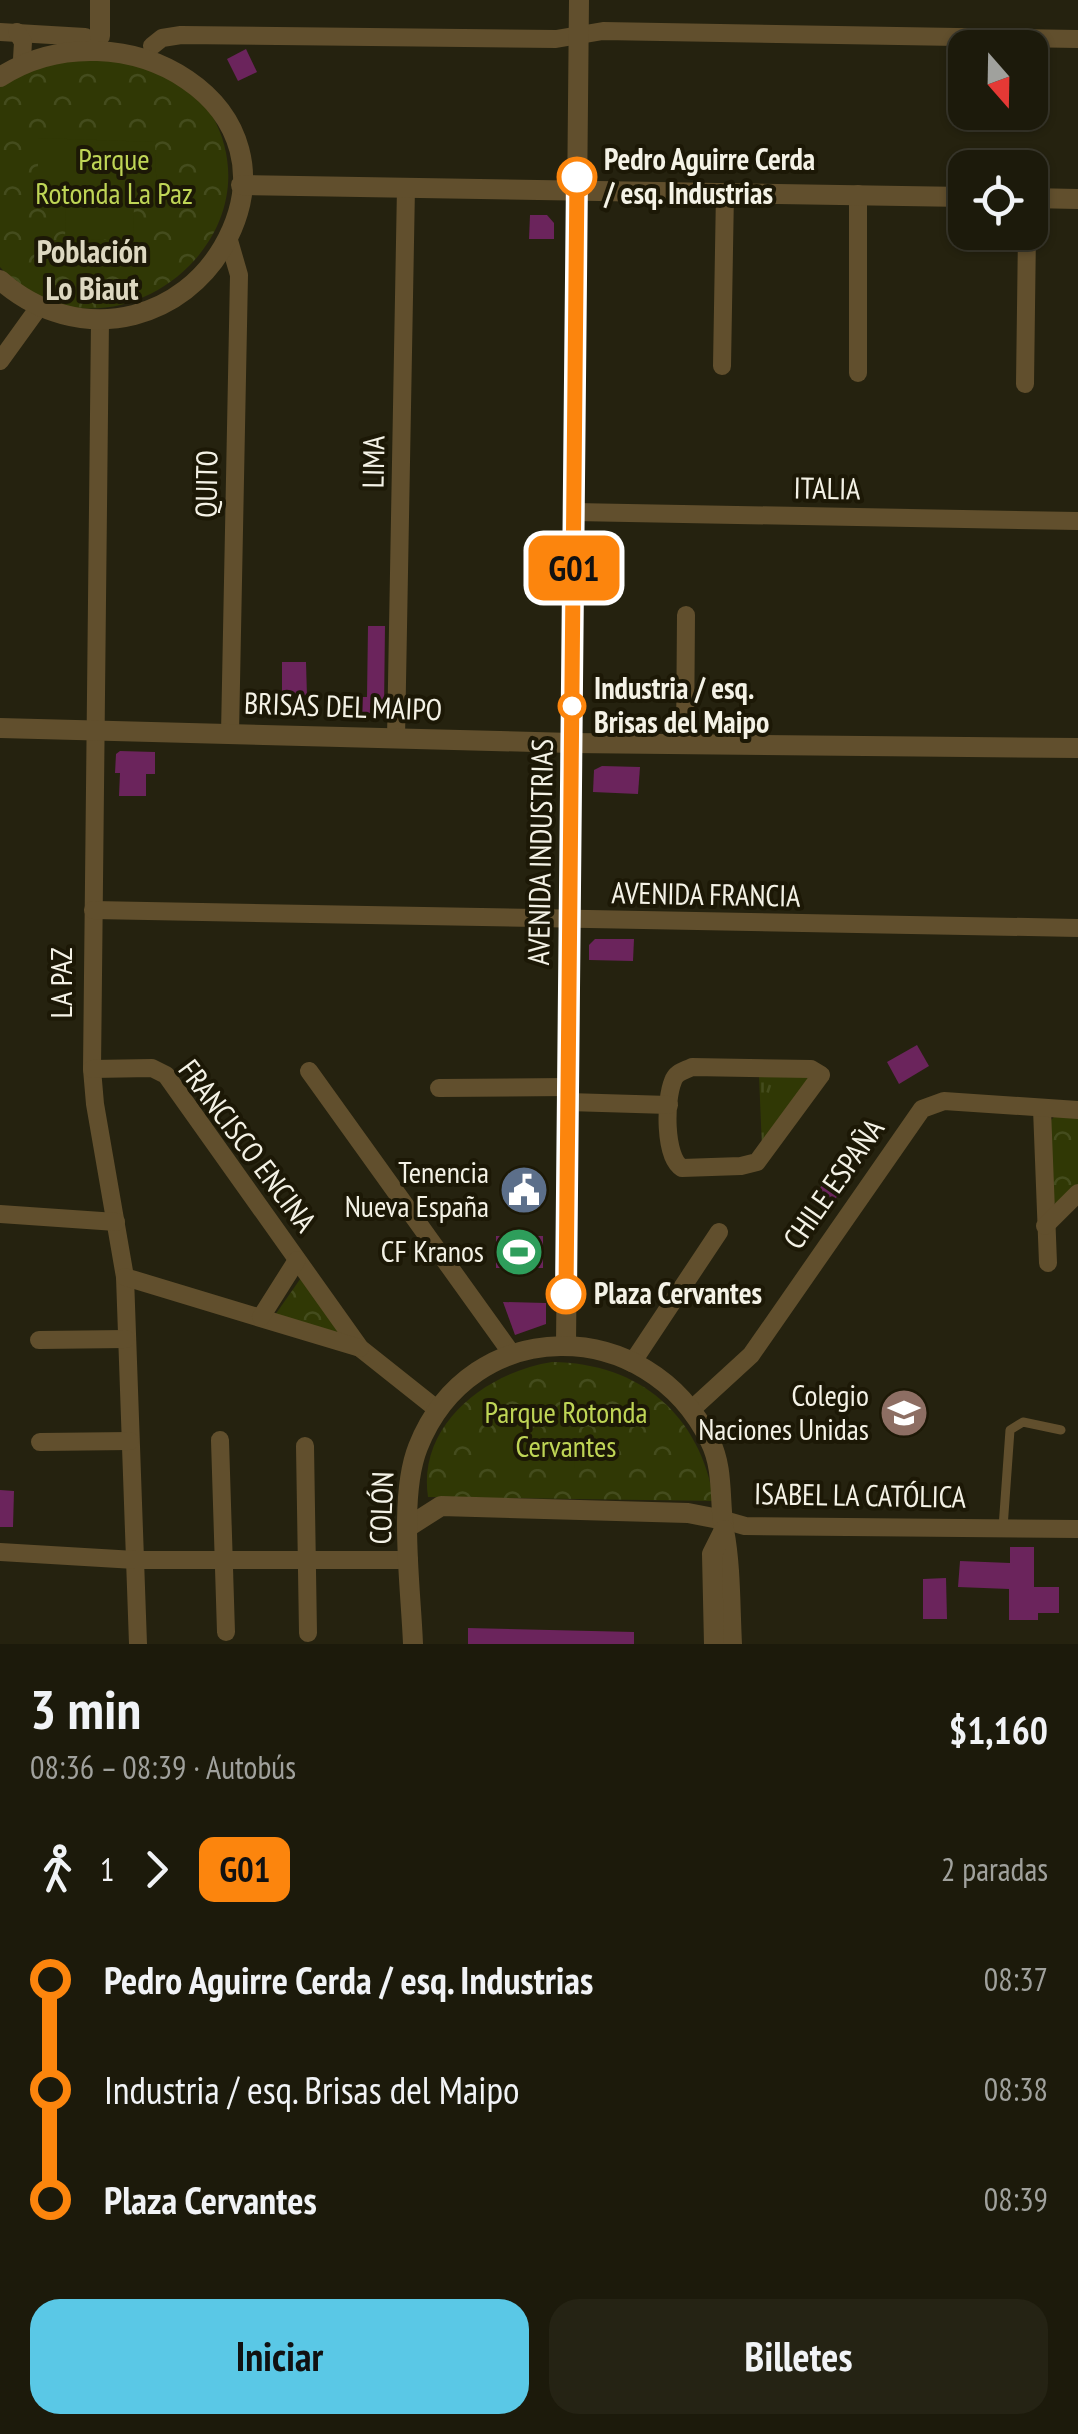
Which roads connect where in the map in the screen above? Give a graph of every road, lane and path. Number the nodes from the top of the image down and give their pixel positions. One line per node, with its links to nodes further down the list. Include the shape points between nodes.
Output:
1 (100, 0): 5 (street)
2 (579, 0): 4 (street, AVENIDA INDUSTRIAS)
3 (8, 32): 5 (street); 8 (street, via 24,48)
4 (579, 35): 6 (street, via 602,30); 7 (street, via 181,35); 12 (street, AVENIDA INDUSTRIAS)
5 (92, 37): 7 (street); 8 (street)
6 (1078, 39)
7 (152, 46): 10 (street, via 200,78 223,109 238,145)
8 (22, 59): 9 (street)
9 (0, 77)
10 (241, 185): 11 (street); 18 (street)
11 (406, 187): 12 (street); 33 (street, LIMA)
12 (577, 189): 13 (street); 27 (street, AVENIDA INDUSTRIAS)
13 (725, 192): 14 (street); 24 (street)
14 (858, 194): 15 (street); 25 (street)
15 (948, 197)
16 (1048, 199): 17 (street)
17 (1078, 200)
18 (228, 237): 22 (street, via 202,275 166,303); 32 (street, QUITO, via 239,274)
19 (1027, 250): 26 (street)
20 (0, 280): 21 (street)
21 (39, 307): 22 (street); 23 (street)
22 (100, 320): 31 (street, LA PAZ)
23 (0, 361)
24 (722, 366)
25 (858, 373)
26 (1025, 384)
27 (574, 512): 28 (street, ITALIA); 34 (street, AVENIDA INDUSTRIAS)
28 (1078, 521)
29 (686, 614): 35 (street)
30 (0, 728): 31 (street, BRISAS DEL MAIPO)
31 (94, 730): 32 (street, BRISAS DEL MAIPO); 37 (street, LA PAZ)
32 (230, 734): 33 (street, BRISAS DEL MAIPO)
33 (396, 738): 34 (street, BRISAS DEL MAIPO)
34 (572, 742): 35 (street, BRISAS DEL MAIPO); 38 (street, AVENIDA INDUSTRIAS)
35 (685, 744): 36 (street, BRISAS DEL MAIPO)
36 (1078, 748)
37 (92, 910): 38 (street, AVENIDA FRANCIA); 40 (street, LA PAZ)
38 (570, 921): 39 (street, AVENIDA FRANCIA); 43 (street, AVENIDA INDUSTRIAS)
39 (1078, 928)
40 (92, 1069): 49 (street, LA PAZ); 52 (street, FRANCISCO ENCINA, via 152,1068 166,1075)
41 (308, 1072): 60 (street)
42 (439, 1088): 43 (street)
43 (568, 1095): 44 (street); 58 (street, AVENIDA INDUSTRIAS)
44 (669, 1105): 44 (street, via 672,1082 692,1068 810,1068 822,1075 765,1155 741,1166 682,1168 674,1162)
45 (1042, 1109): 46 (street, CHILE ESPAÑA); 50 (street); 63 (street, CHILE ESPAÑA, via 944,1102 922,1109 751,1355)
46 (1078, 1110)
47 (1078, 1193): 50 (street)
48 (0, 1214): 49 (street)
49 (116, 1222): 54 (street, LA PAZ)
50 (1045, 1226): 53 (street)
51 (720, 1232): 61 (street)
52 (297, 1260): 55 (street, FRANCISCO ENCINA); 59 (street, FRANCISCO ENCINA)
53 (1048, 1264)
54 (125, 1277): 55 (street, FRANCISCO ENCINA); 56 (street, LA PAZ)
55 (261, 1317): 59 (street, FRANCISCO ENCINA)
56 (126, 1339): 57 (street); 66 (street, LA PAZ)
57 (39, 1340)
58 (566, 1344): 60 (street, COLÓN); 61 (street)
59 (360, 1348): 62 (street, FRANCISCO ENCINA)
60 (512, 1354): 62 (street, COLÓN, via 478,1371)
61 (632, 1363): 63 (street)
62 (438, 1410): 69 (street, COLÓN)
63 (691, 1410): 71 (street, via 718,1463)
64 (1061, 1430): 73 (lane, via 1023,1422 1010,1430)
65 (220, 1440): 78 (street)
66 (130, 1441): 67 (street); 77 (street, LA PAZ)
67 (40, 1442)
68 (305, 1446): 76 (street)
69 (408, 1479): 70 (street, via 423,1498); 72 (street, COLÓN)
70 (441, 1506): 71 (street, ISABEL LA CATÓLICA, via 688,1514); 72 (street)
71 (724, 1525): 73 (street, ISABEL LA CATÓLICA); 84 (street, via 712,1554); 85 (street)
72 (408, 1526): 79 (street, COLÓN)
73 (1003, 1528): 74 (street, ISABEL LA CATÓLICA)
74 (1078, 1528)
75 (0, 1552): 77 (street)
76 (307, 1559): 78 (street); 79 (street); 81 (street)
77 (135, 1560): 78 (street); 82 (street, LA PAZ)
78 (224, 1560): 80 (street)
79 (410, 1560): 83 (street, COLÓN)
80 (226, 1632)
81 (308, 1632)
82 (138, 1644)
83 (412, 1644)
84 (714, 1644)
85 (732, 1644)

